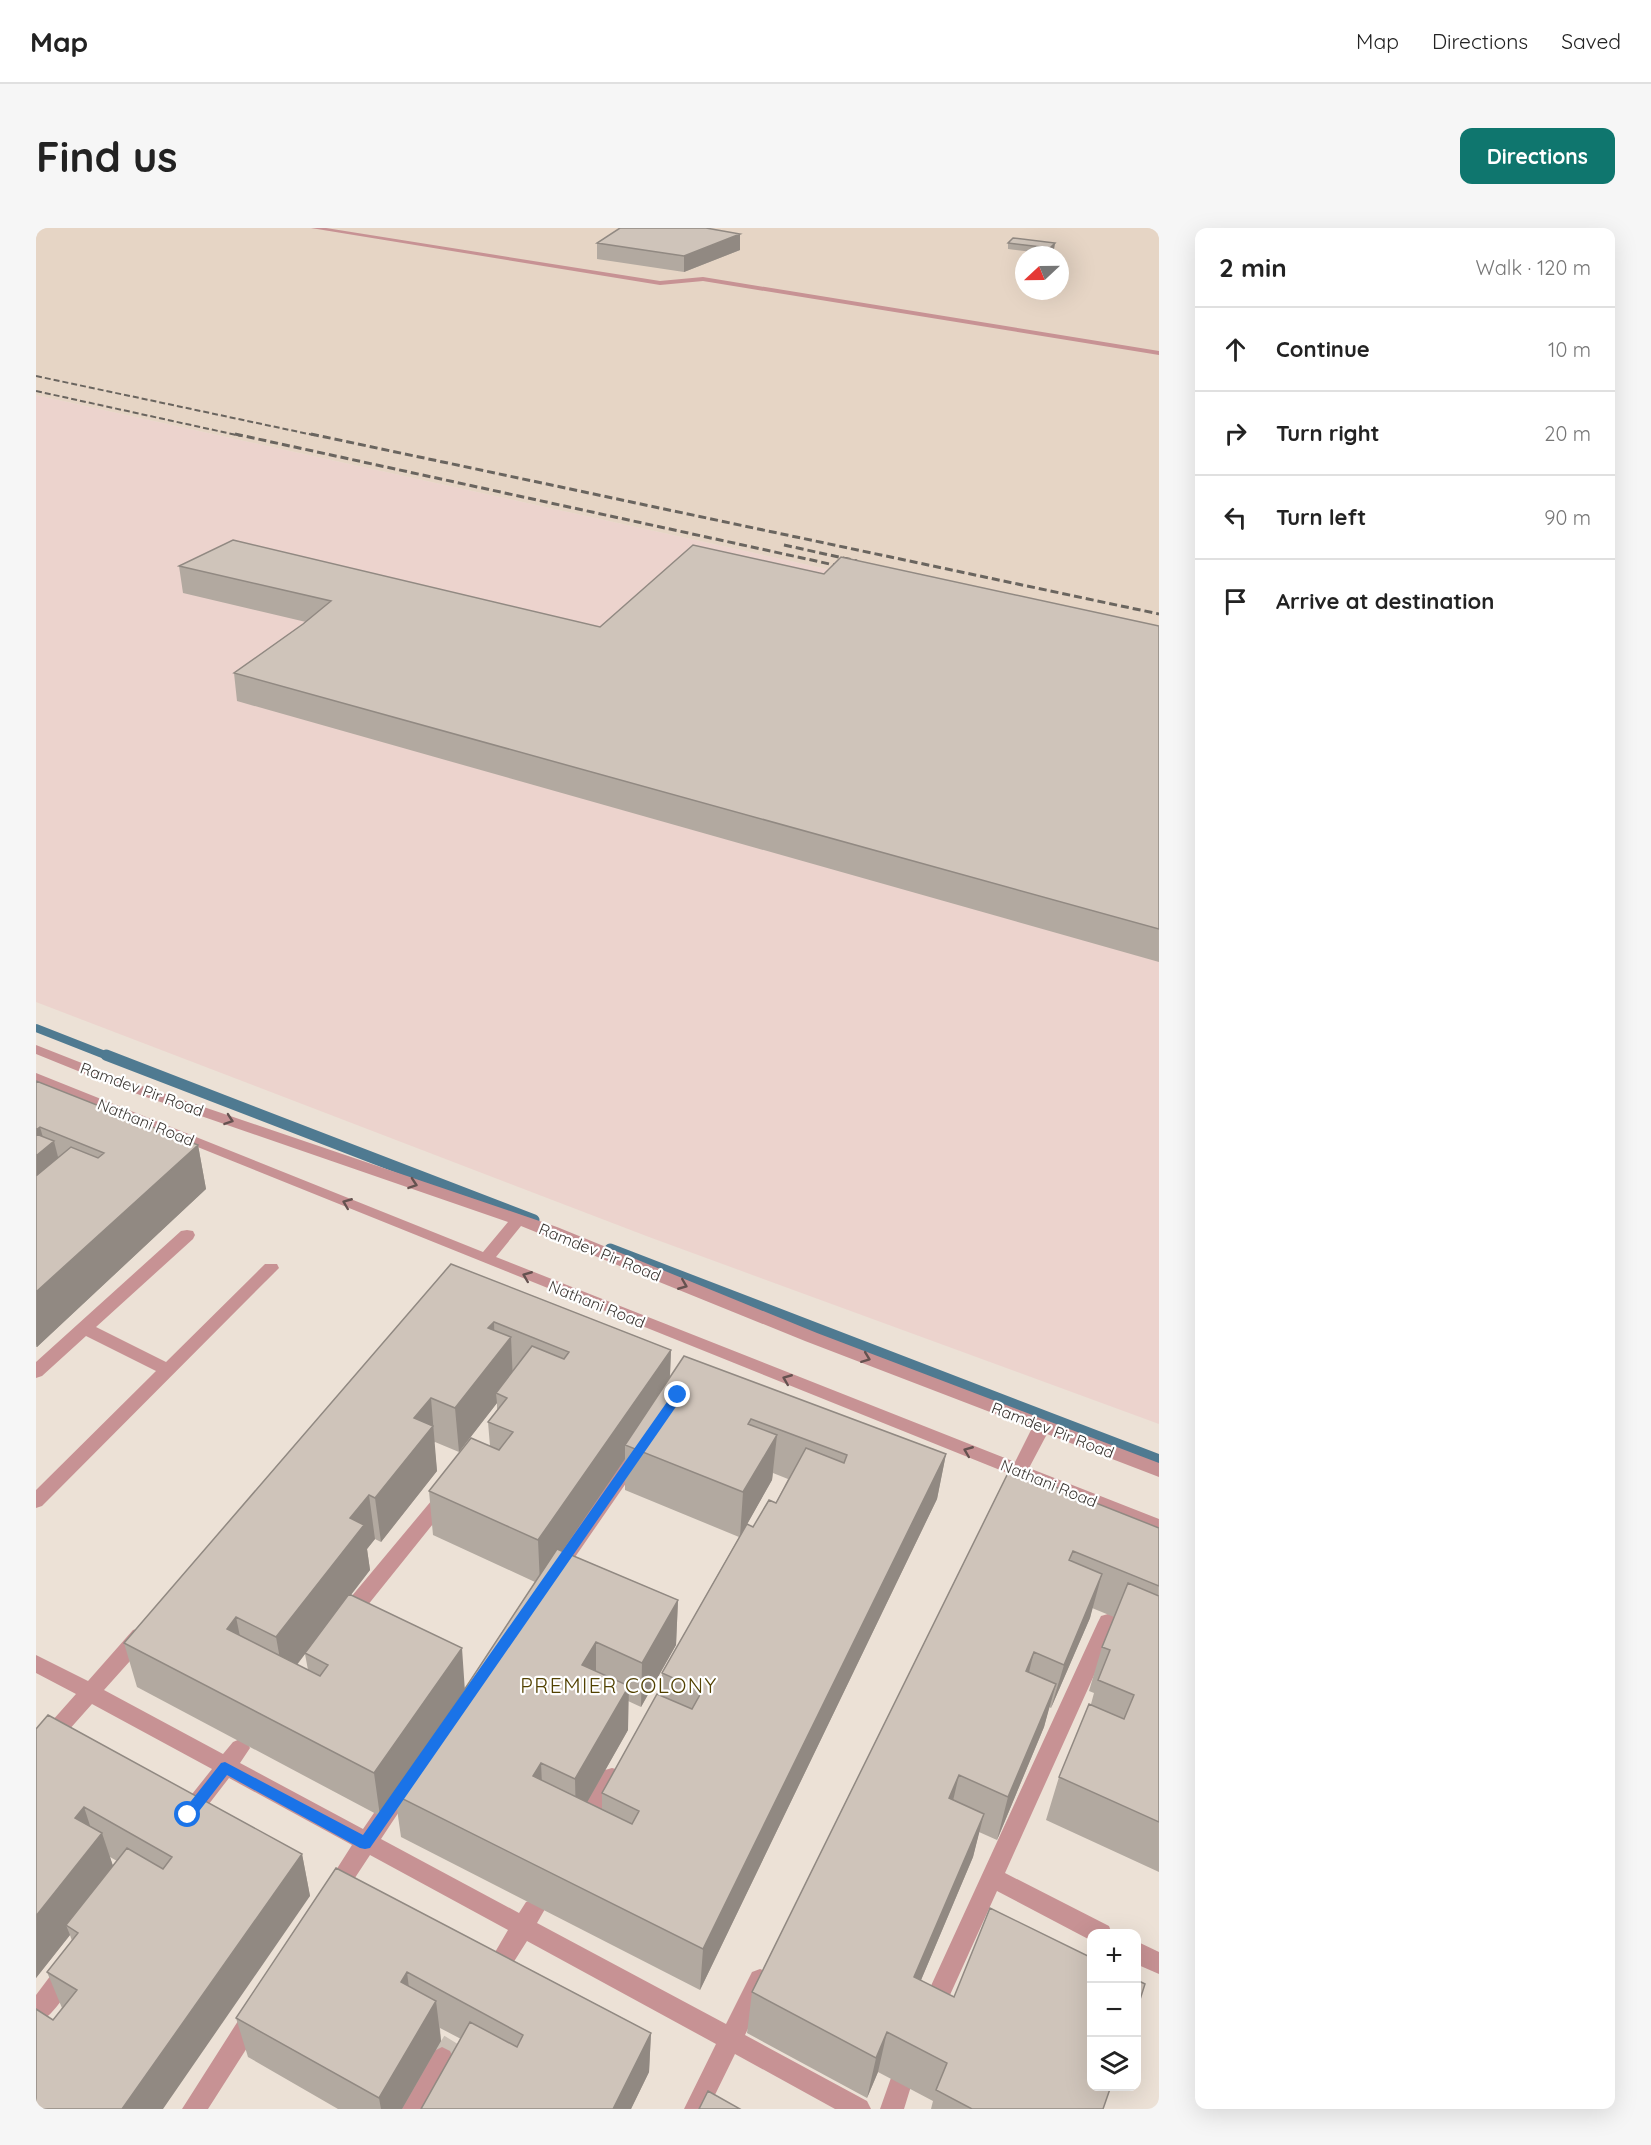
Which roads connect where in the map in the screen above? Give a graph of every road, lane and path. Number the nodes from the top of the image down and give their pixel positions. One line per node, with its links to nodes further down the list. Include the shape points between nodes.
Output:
1 (314, 228): 2 (street, via 660,283 703,279)
2 (1159, 353)
3 (36, 1049): 4 (street, Ramdev Pir Road)
4 (65, 1061): 5 (street); 6 (street, Ramdev Pir Road, one-way to 6)
5 (39, 1078): 8 (street, Nathani Road, one-way to 5)
6 (518, 1220): 8 (street); 13 (street, Ramdev Pir Road, one-way to 13)
7 (187, 1236): 10 (street)
8 (486, 1259): 16 (street, Nathani Road, one-way to 8)
9 (270, 1268): 11 (street)
10 (84, 1329): 11 (street); 12 (street)
11 (168, 1370): 18 (street)
12 (36, 1372)
13 (1042, 1426): 15 (street, Ramdev Pir Road); 16 (street)
14 (644, 1444): 20 (street)
15 (1159, 1470)
16 (1020, 1471): 19 (street, Nathani Road)
17 (457, 1482): 23 (street)
18 (36, 1501)
19 (1159, 1527)
20 (549, 1580)
21 (1108, 1622): 34 (street)
22 (152, 1623): 25 (street)
23 (340, 1625)
24 (36, 1663): 25 (street)
25 (88, 1693): 27 (street); 30 (street)
26 (240, 1748): 30 (street)
27 (36, 1753)
28 (625, 1756): 32 (street)
29 (419, 1765): 33 (street)
30 (225, 1768): 31 (street); 33 (street)
31 (188, 1815)
32 (581, 1828)
33 (365, 1843): 35 (street); 36 (street)
34 (992, 1877): 37 (street); 44 (street)
35 (327, 1902)
36 (528, 1919): 42 (street); 46 (street)
37 (1091, 1929)
38 (1141, 1954): 40 (street)
39 (79, 1957): 45 (street)
40 (1159, 1963)
41 (768, 1965): 46 (street)
42 (489, 1982)
43 (264, 2001): 49 (street)
44 (931, 2012)
45 (36, 2013)
46 (731, 2039): 51 (street); 52 (street)
47 (442, 2059): 50 (street)
48 (900, 2083): 53 (street)
49 (194, 2109)
50 (413, 2109)
51 (696, 2109)
52 (859, 2109)
53 (891, 2109)

